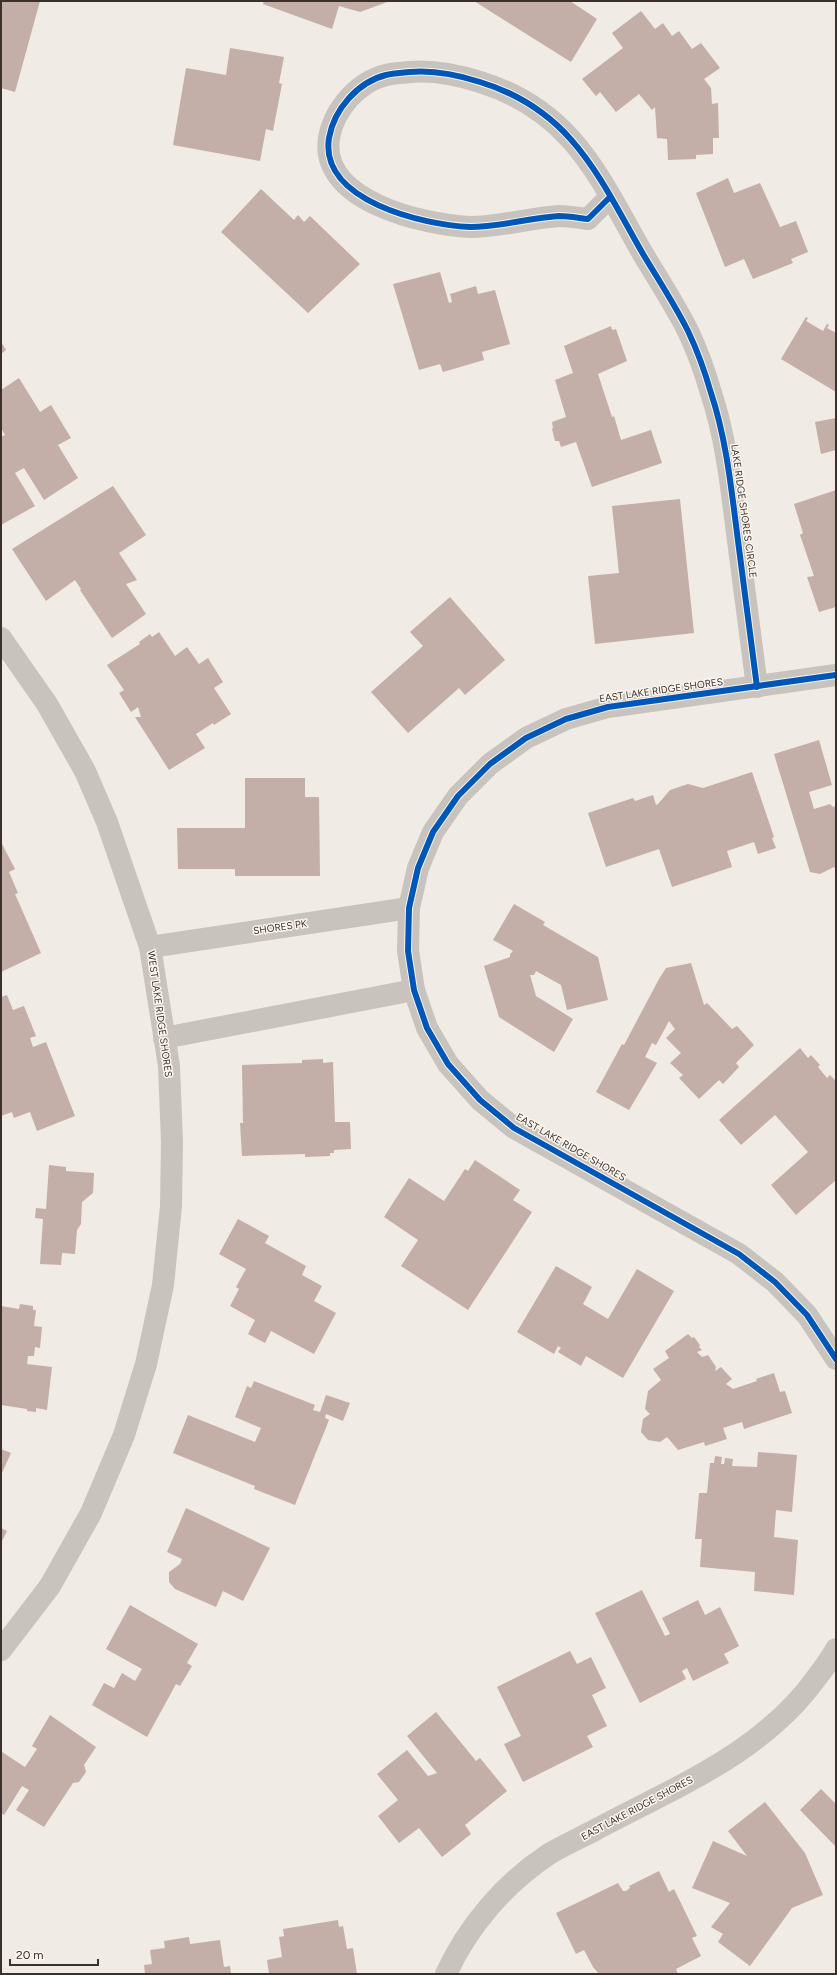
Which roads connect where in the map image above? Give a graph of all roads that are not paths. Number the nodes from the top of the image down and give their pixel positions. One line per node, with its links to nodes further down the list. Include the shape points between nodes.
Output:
1 (610, 196): 1 (street, LAKE RIDGE SHORES CIRCLE, via 587,158 563,129 533,105 500,88 461,76 420,71 387,74 366,83 345,102 333,123 329,141 331,160 340,177 355,192 393,212 430,223 471,227 560,216 588,219); 4 (street, LAKE RIDGE SHORES CIRCLE, via 688,331 711,392 727,457)
2 (1, 638): 6 (street, WEST LAKE RIDGE SHORES, via 47,704 85,771 107,822)
3 (836, 675): 4 (street, EAST LAKE RIDGE SHORES)
4 (757, 687): 5 (street, EAST LAKE RIDGE SHORES, via 608,707 566,719 526,738 484,770 458,796 433,832 418,868)
5 (409, 908): 6 (street, SHORES PK); 7 (street, EAST LAKE RIDGE SHORES, via 408,951)
6 (150, 946): 8 (street, WEST LAKE RIDGE SHORES)
7 (414, 990): 8 (street); 9 (street, EAST LAKE RIDGE SHORES, via 427,1028 448,1064 480,1100 514,1128 739,1254 775,1282 807,1315)
8 (164, 1038): 11 (street, WEST LAKE RIDGE SHORES, via 169,1066 172,1134 171,1206 163,1285 146,1364 124,1435 91,1513 50,1586)
9 (836, 1359)
10 (836, 1649): 12 (street, EAST LAKE RIDGE SHORES, via 803,1697 768,1732 733,1757 550,1854 514,1881 481,1916 454,1956)
11 (1, 1650)
12 (446, 1974)

